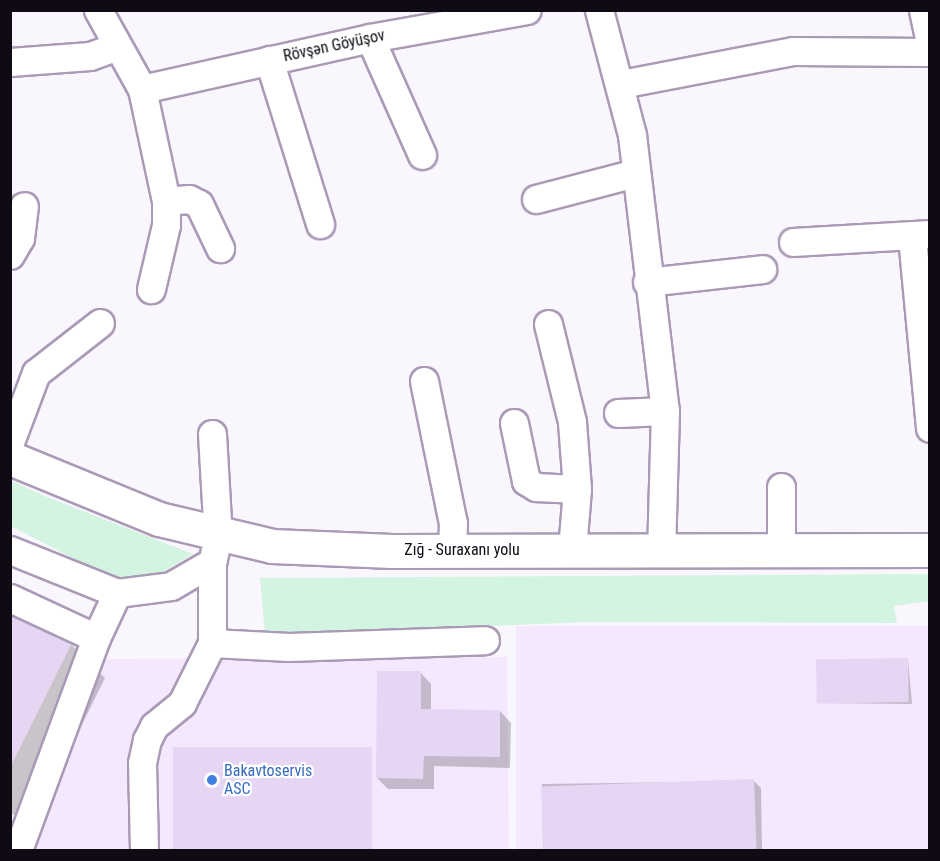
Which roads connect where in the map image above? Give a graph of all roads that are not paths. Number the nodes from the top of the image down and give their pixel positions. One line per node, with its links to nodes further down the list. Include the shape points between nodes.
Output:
1 (98, 10): 7 (street)
2 (527, 10): 5 (street, Rövşən Göyüşov)
3 (598, 10): 11 (street)
4 (923, 10): 6 (street)
5 (370, 38): 9 (street, Rövşən Göyüşov); 13 (street)
6 (930, 44)
7 (117, 46): 10 (street, via 90,56); 12 (street)
8 (930, 52): 11 (street, via 793,51)
9 (269, 60): 12 (street, Rövşən Göyüşov); 18 (street)
10 (10, 62)
11 (621, 84): 14 (street)
12 (142, 89): 16 (street)
13 (422, 155)
14 (635, 173): 15 (street); 24 (street)
15 (536, 199)
16 (166, 201): 21 (street, via 189,199 199,204); 25 (street, via 166,225)
17 (24, 206): 22 (street, via 20,238)
18 (320, 224)
19 (921, 236): 20 (street); 32 (street)
20 (794, 242)
21 (220, 248)
22 (10, 255)
23 (762, 269): 24 (street)
24 (647, 282): 29 (street)
25 (151, 289)
26 (100, 323): 34 (street, via 36,373)
27 (548, 324): 37 (street, via 572,422)
28 (424, 381): 40 (street, via 453,524)
29 (665, 411): 30 (street); 42 (street)
30 (618, 412)
31 (514, 423): 37 (street, via 526,481 536,488)
32 (930, 428)
33 (212, 434): 38 (street)
34 (10, 442)
35 (10, 458): 38 (main road, Zığ - Suraxanı yolu)
36 (781, 487): 44 (street)
37 (577, 489): 41 (street)
38 (215, 549): 40 (main road, Zığ - Suraxanı yolu); 45 (street, via 171,586); 49 (street)
39 (10, 550): 45 (street)
40 (452, 550): 41 (main road, Zığ - Suraxanı yolu)
41 (572, 550): 42 (main road, Zığ - Suraxanı yolu)
42 (661, 550): 44 (main road, Zığ - Suraxanı yolu)
43 (930, 550): 44 (main road, Zığ - Suraxanı yolu)
44 (781, 552)
45 (117, 593): 47 (street)
46 (10, 598): 47 (street)
47 (96, 638): 50 (street)
48 (485, 640): 49 (street, via 289,647)
49 (212, 643): 51 (street, via 182,703 154,726 147,740 142,763)
50 (18, 850)
51 (144, 850)

